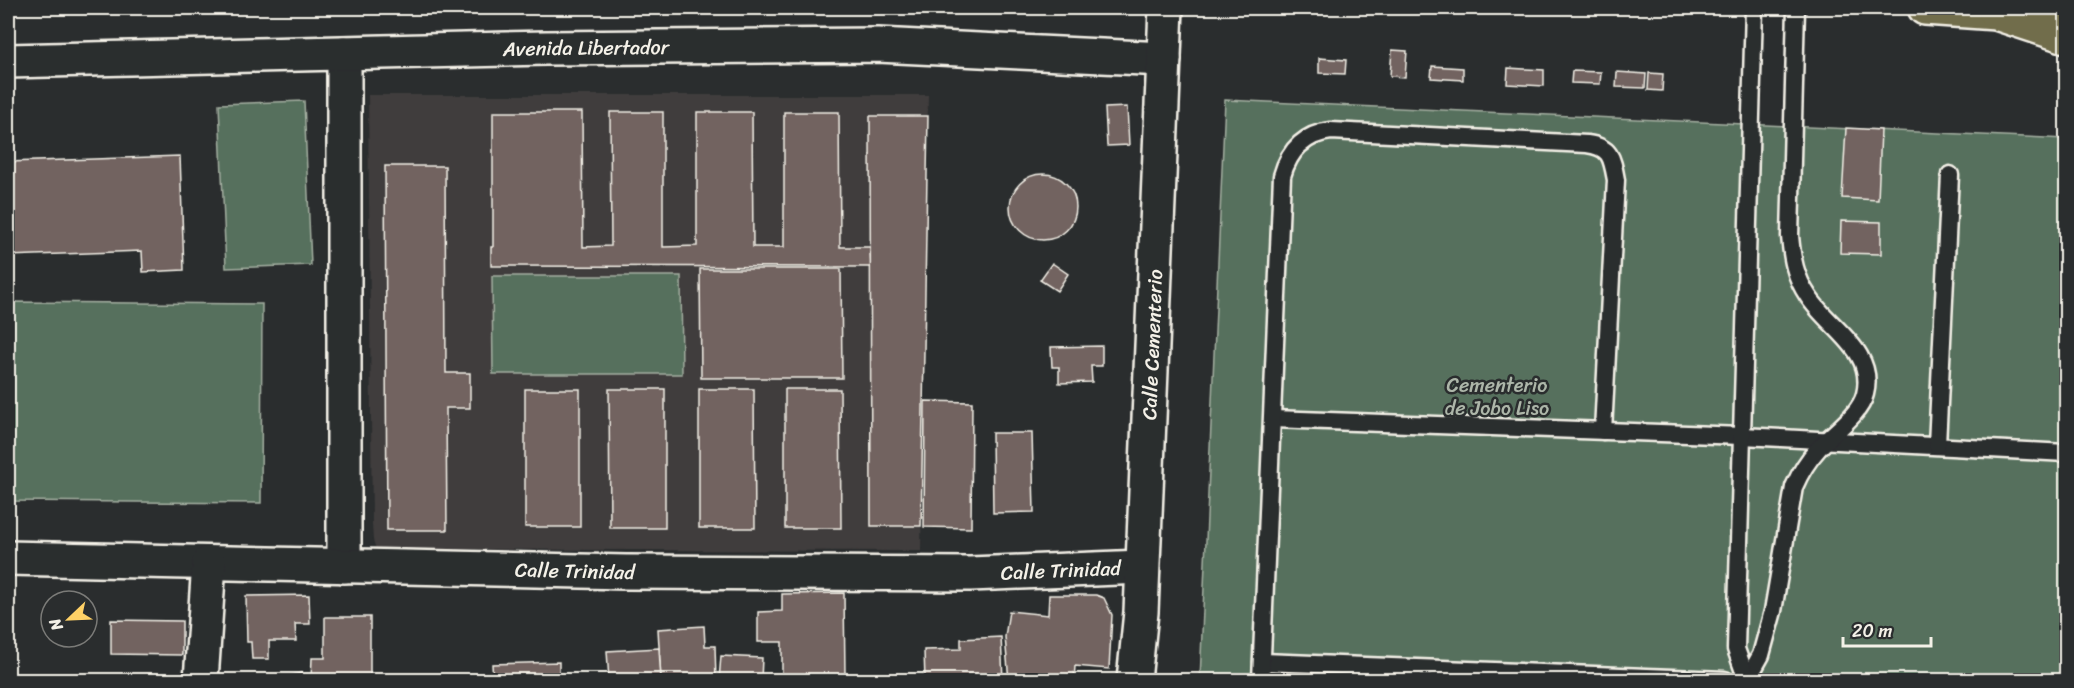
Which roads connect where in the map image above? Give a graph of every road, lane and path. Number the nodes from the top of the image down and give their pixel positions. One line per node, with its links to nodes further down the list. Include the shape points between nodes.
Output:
1 (1166, 8): 9 (street, Calle Cementerio)
2 (1754, 8): 14 (lane)
3 (1796, 8): 15 (lane, via 1792,260 1808,297 1859,354 1867,381 1861,404)
4 (1924, 8): 5 (main road)
5 (1996, 13): 6 (main road); 7 (main road)
6 (2067, 18)
7 (2067, 36)
8 (344, 53): 9 (street, Avenida Libertador, via 878,45); 10 (street, Avenida Libertador); 20 (street)
9 (1164, 59): 21 (street, Calle Cementerio)
10 (8, 61)
11 (1950, 174): 16 (lane)
12 (1273, 419): 13 (lane); 13 (lane, via 1282,176 1299,143 1319,132 1330,131 1587,144 1597,145 1610,154 1616,180); 22 (lane)
13 (1603, 431): 14 (lane)
14 (1742, 436): 15 (lane); 27 (lane, via 1736,649)
15 (1828, 440): 16 (lane); 27 (lane, via 1802,469 1794,488 1773,611 1761,655)
16 (1937, 445): 17 (lane)
17 (2067, 453)
18 (8, 558): 19 (street, Calle Trinidad)
19 (209, 563): 20 (street, Calle Trinidad); 23 (street)
20 (344, 566): 21 (street, Calle Trinidad, via 970,574)
21 (1142, 567): 24 (street, Calle Cementerio)
22 (1262, 662): 25 (lane); 26 (lane)
23 (201, 681)
24 (1134, 681)
25 (1261, 681)
26 (1725, 681)
27 (1747, 681)

